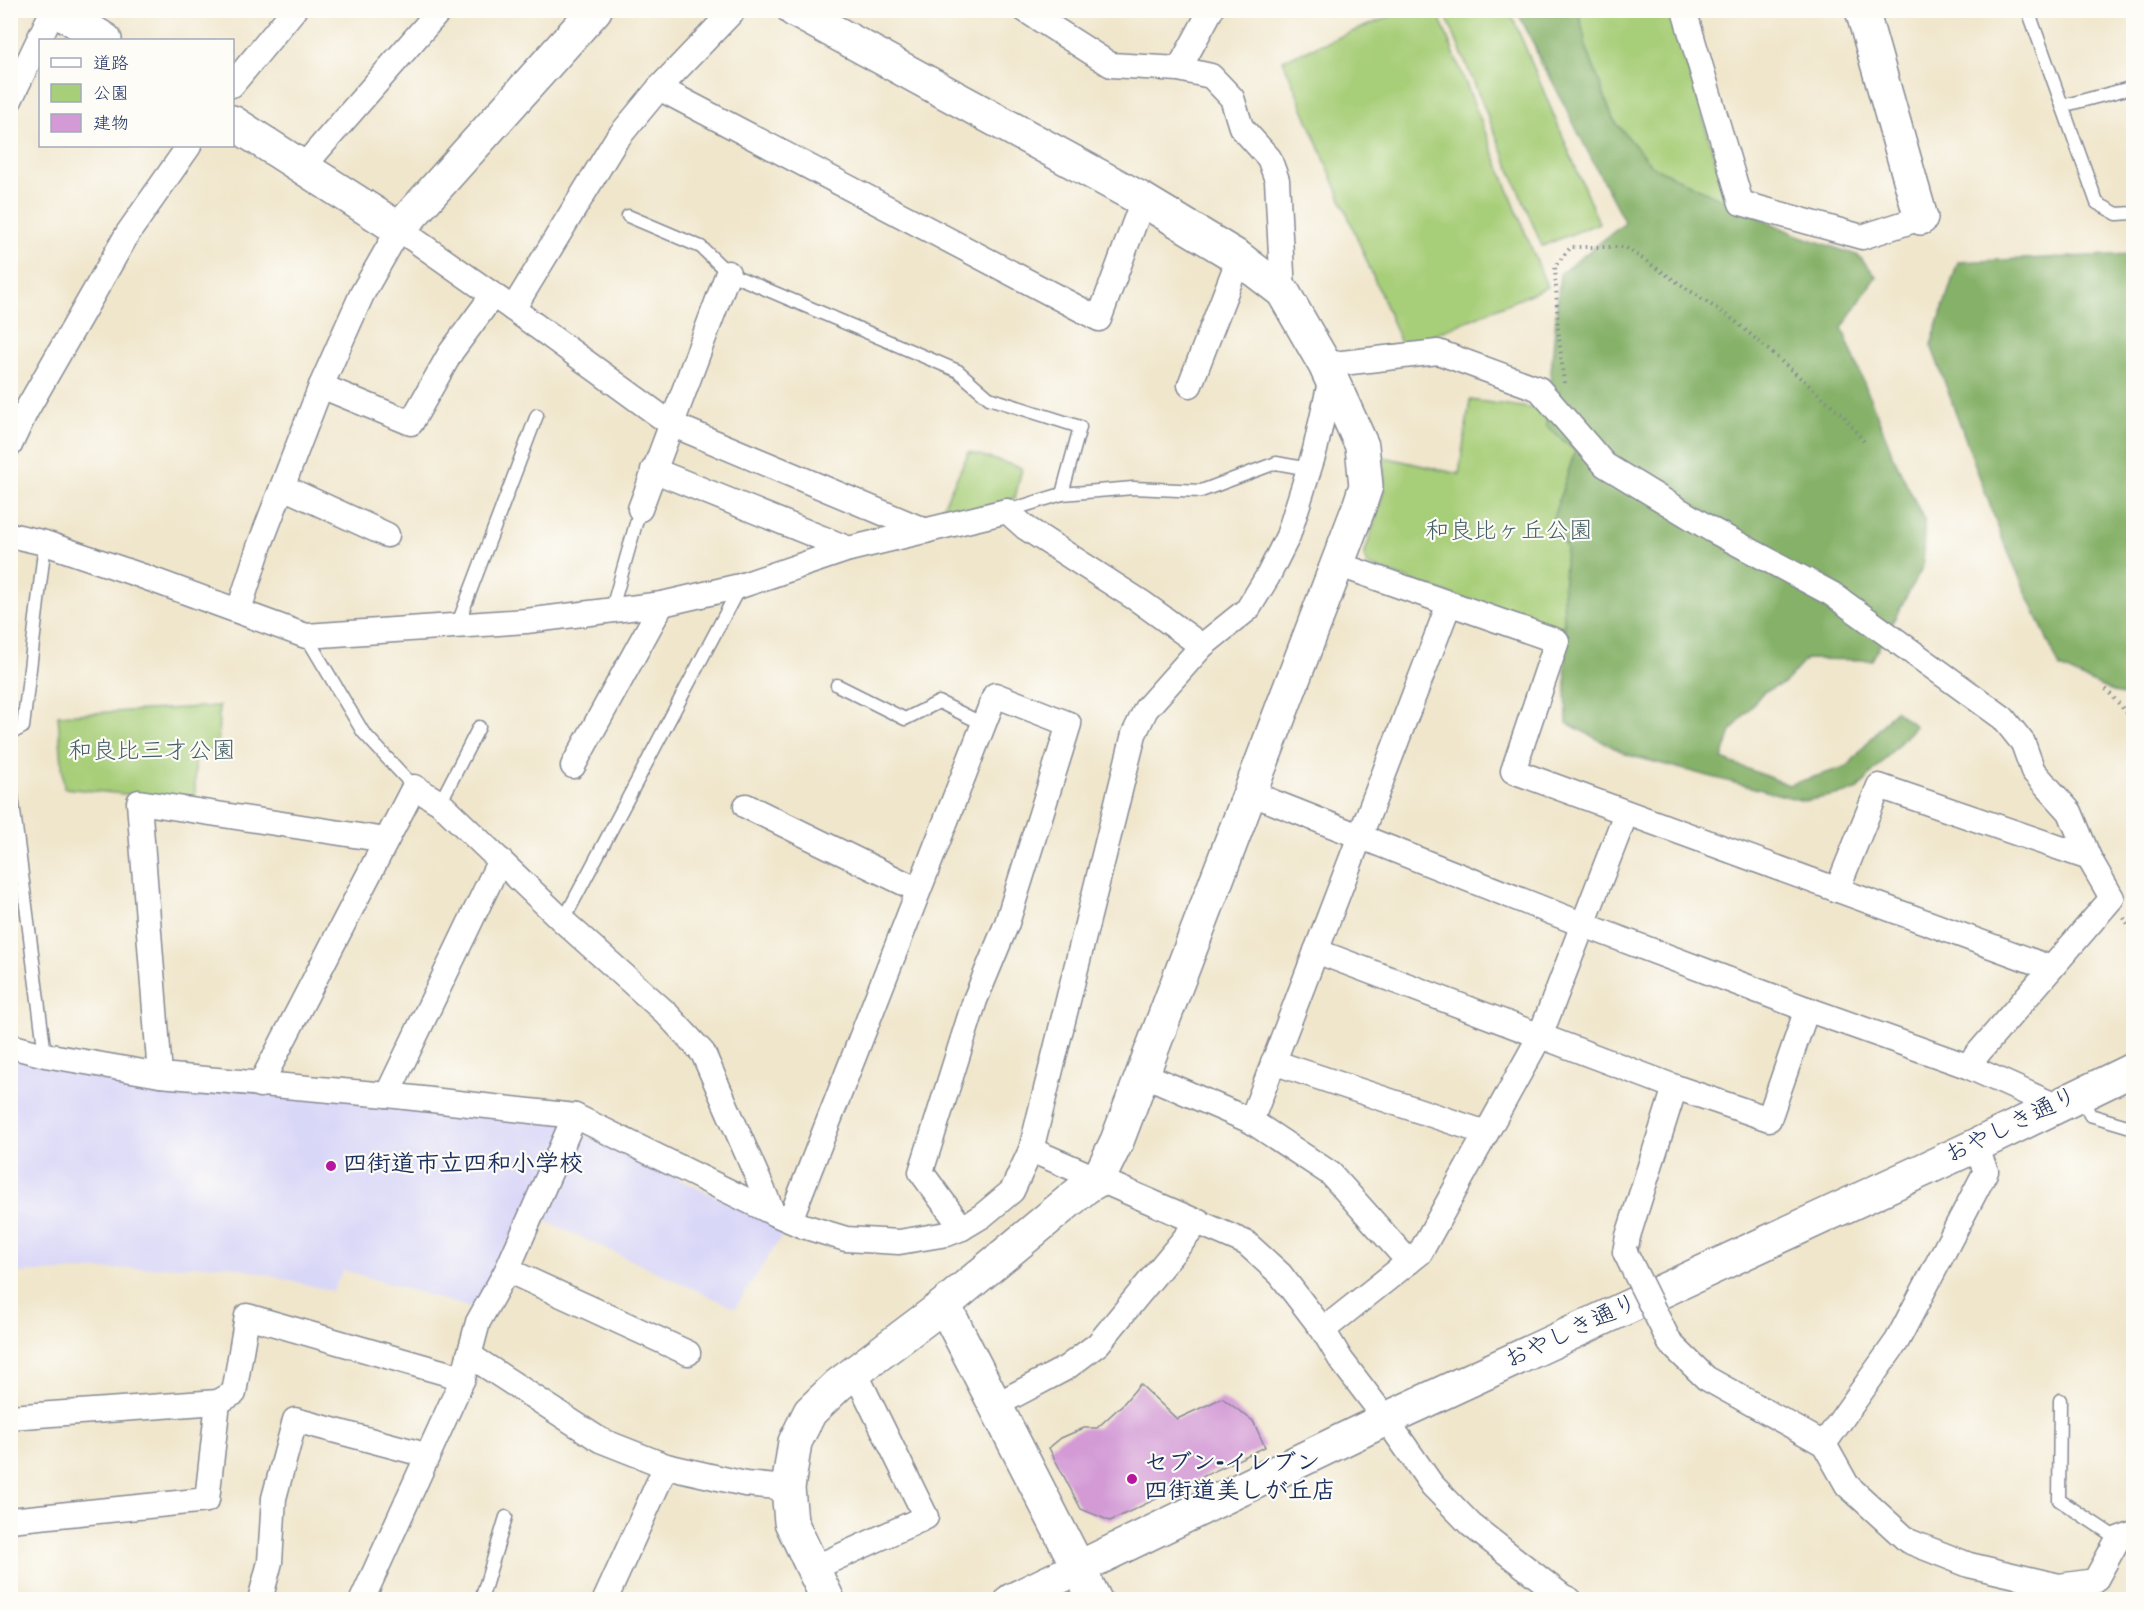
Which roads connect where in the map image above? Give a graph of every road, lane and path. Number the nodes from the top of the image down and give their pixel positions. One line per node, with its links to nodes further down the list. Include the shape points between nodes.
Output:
1 (53, 10): 14 (street)
2 (58, 10): 15 (street)
3 (294, 10): 17 (street)
4 (440, 10): 24 (street)
5 (595, 10): 29 (street)
6 (734, 10): 19 (street)
7 (794, 10): 25 (street)
8 (1025, 10): 16 (street, via 1111,65)
9 (1211, 10): 16 (street)
10 (1684, 10): 28 (street, via 1741,204 1862,237)
11 (1862, 10): 28 (street)
12 (2028, 10): 21 (lane)
13 (39, 39): 20 (street)
14 (39, 39)
15 (103, 39)
16 (1179, 69): 32 (street, via 1211,76 1232,98 1241,127 1269,158 1277,180)
17 (234, 83)
18 (2133, 87): 21 (lane)
19 (659, 88): 25 (street, via 1100,319); 33 (street, via 616,140)
20 (10, 100)
21 (2062, 106): 26 (lane, via 2097,203 2117,214)
22 (234, 123): 24 (street)
23 (188, 147): 41 (street, via 117,252)
24 (303, 167): 29 (street)
25 (1143, 200): 30 (street)
26 (2133, 213)
27 (628, 216): 31 (lane, via 701,247)
28 (1921, 218)
29 (399, 229): 33 (street); 36 (street, via 362,294)
30 (1239, 258): 32 (street); 35 (street)
31 (728, 273): 39 (street); 45 (lane, via 958,371 989,398 1080,427)
32 (1282, 292): 34 (street)
33 (503, 302): 36 (street, via 451,352 411,423); 39 (street)
34 (1328, 372): 38 (street, via 1438,352 1539,389); 42 (street); 53 (street, via 1362,446 1366,486)
35 (1190, 385)
36 (321, 386): 44 (street)
37 (537, 415): 59 (lane)
38 (1569, 423): 40 (path, via 1555,266 1571,247 1625,247 1735,321 1844,415); 77 (street, via 1605,465 1712,530 1832,594 2003,718 2023,743 2033,771 2070,812)
39 (671, 424): 43 (street); 48 (street)
40 (1865, 443)
41 (10, 445)
42 (1309, 469): 45 (lane, via 1276,463 1202,491 1133,488); 61 (street, via 1288,536 1268,576 1248,609)
43 (653, 470): 46 (street); 52 (street)
44 (283, 487): 50 (street); 57 (street)
45 (1062, 494): 47 (lane)
46 (640, 509): 58 (lane)
47 (1007, 511): 48 (street); 61 (street, via 1026,528)
48 (926, 531): 52 (street)
49 (10, 535): 51 (street)
50 (387, 535)
51 (45, 543): 57 (street); 67 (lane, via 23,727)
52 (849, 549): 54 (street)
53 (1337, 564): 56 (street); 71 (street)
54 (740, 585): 55 (street); 81 (lane)
55 (663, 604): 58 (street); 68 (street)
56 (1449, 604): 74 (street, via 1557,641 1513,771); 75 (street)
57 (239, 610): 60 (street)
58 (611, 612): 59 (street)
59 (457, 626): 60 (street)
60 (306, 636): 70 (lane, via 363,732)
61 (1202, 646): 103 (street, via 1146,709 1134,734)
62 (837, 685): 65 (lane, via 905,719 939,702)
63 (2106, 689): 64 (path)
64 (2133, 721)
65 (983, 724): 79 (street); 107 (street, via 995,695 1069,723 1007,923 975,1000 921,1172)
66 (479, 726): 72 (lane)
67 (10, 734)
68 (573, 766)
69 (10, 780): 88 (lane)
70 (414, 787): 72 (street); 76 (street)
71 (1250, 793): 75 (street); 92 (street)
72 (440, 803): 78 (street)
73 (746, 806): 79 (street)
74 (1626, 813): 80 (street); 82 (street)
75 (1360, 836): 82 (street); 83 (street)
76 (386, 840): 93 (street, via 139,802); 94 (street)
77 (2089, 858): 80 (street, via 1879,786); 84 (street, via 2112,898)
78 (500, 860): 81 (street); 96 (street)
79 (918, 890): 105 (street)
80 (1837, 890): 84 (street)
81 (562, 921): 105 (street, via 666,1013 702,1053)
82 (1584, 925): 85 (street); 86 (street)
83 (1316, 951): 86 (street); 89 (street)
84 (2051, 968): 90 (street)
85 (1807, 1009): 90 (street); 95 (street, via 1769,1119)
86 (1540, 1036): 95 (street); 101 (street)
87 (10, 1046): 88 (street)
88 (45, 1055): 93 (street)
89 (1273, 1062): 99 (street); 101 (street)
90 (1967, 1066): 97 (street)
91 (2133, 1069): 97 (street, おやしき通り)
92 (1143, 1074): 99 (street); 104 (street)
93 (160, 1075): 94 (street)
94 (260, 1085): 96 (street)
95 (1675, 1087): 121 (street, bridge, via 1625,1252 1670,1343 1706,1378)
96 (387, 1095): 98 (street)
97 (2068, 1100): 100 (lane, via 2091,1114); 102 (street, おやしき通り)
98 (575, 1116): 105 (street); 109 (street)
99 (1251, 1121): 108 (street, via 1331,1174)
100 (2133, 1128)
101 (1486, 1133): 108 (street, via 1420,1253)
102 (1975, 1146): 120 (street, おやしき通り); 121 (street, via 1986,1171 1897,1341)
103 (1031, 1150): 104 (street); 107 (street, via 1012,1191)
104 (1098, 1180): 106 (street); 110 (street)
105 (782, 1217): 107 (street, via 846,1239 899,1242)
106 (1199, 1221): 111 (street, via 1246,1243 1280,1274); 118 (street, via 1098,1344 1066,1368)
107 (962, 1228)
108 (1409, 1262): 111 (street)
109 (507, 1270): 112 (street); 113 (street, via 478,1322)
110 (944, 1305): 114 (street); 118 (street)
111 (1323, 1330): 120 (street)
112 (688, 1353)
113 (470, 1355): 115 (street); 123 (street, via 600,1440)
114 (855, 1372): 124 (street, via 810,1412 795,1442); 129 (street, via 926,1517)
115 (463, 1378): 117 (street, via 247,1317 234,1393); 122 (street)
116 (2060, 1400): 127 (lane, via 2059,1500)
117 (218, 1402): 119 (street); 126 (street, via 207,1500)
118 (994, 1406): 128 (street)
119 (10, 1417)
120 (1386, 1419): 128 (street, おやしき通り); 130 (street, via 1432,1485 1471,1526)
121 (1824, 1444): 127 (street, via 1847,1485 1908,1541 1970,1565 2059,1586 2095,1581)
122 (426, 1455): 131 (street, via 295,1420 274,1498 270,1562); 132 (street)
123 (666, 1466): 124 (street, via 745,1484); 134 (street)
124 (788, 1488): 129 (street, via 791,1522)
125 (506, 1516): 133 (lane)
126 (10, 1520)
127 (2126, 1536)
128 (1079, 1567): 136 (street, おやしき通り); 137 (street)
129 (812, 1569): 135 (street)
130 (1565, 1598)
131 (260, 1599)
132 (362, 1599)
133 (481, 1599)
134 (605, 1599)
135 (828, 1599)
136 (1012, 1599)
137 (1095, 1599)

